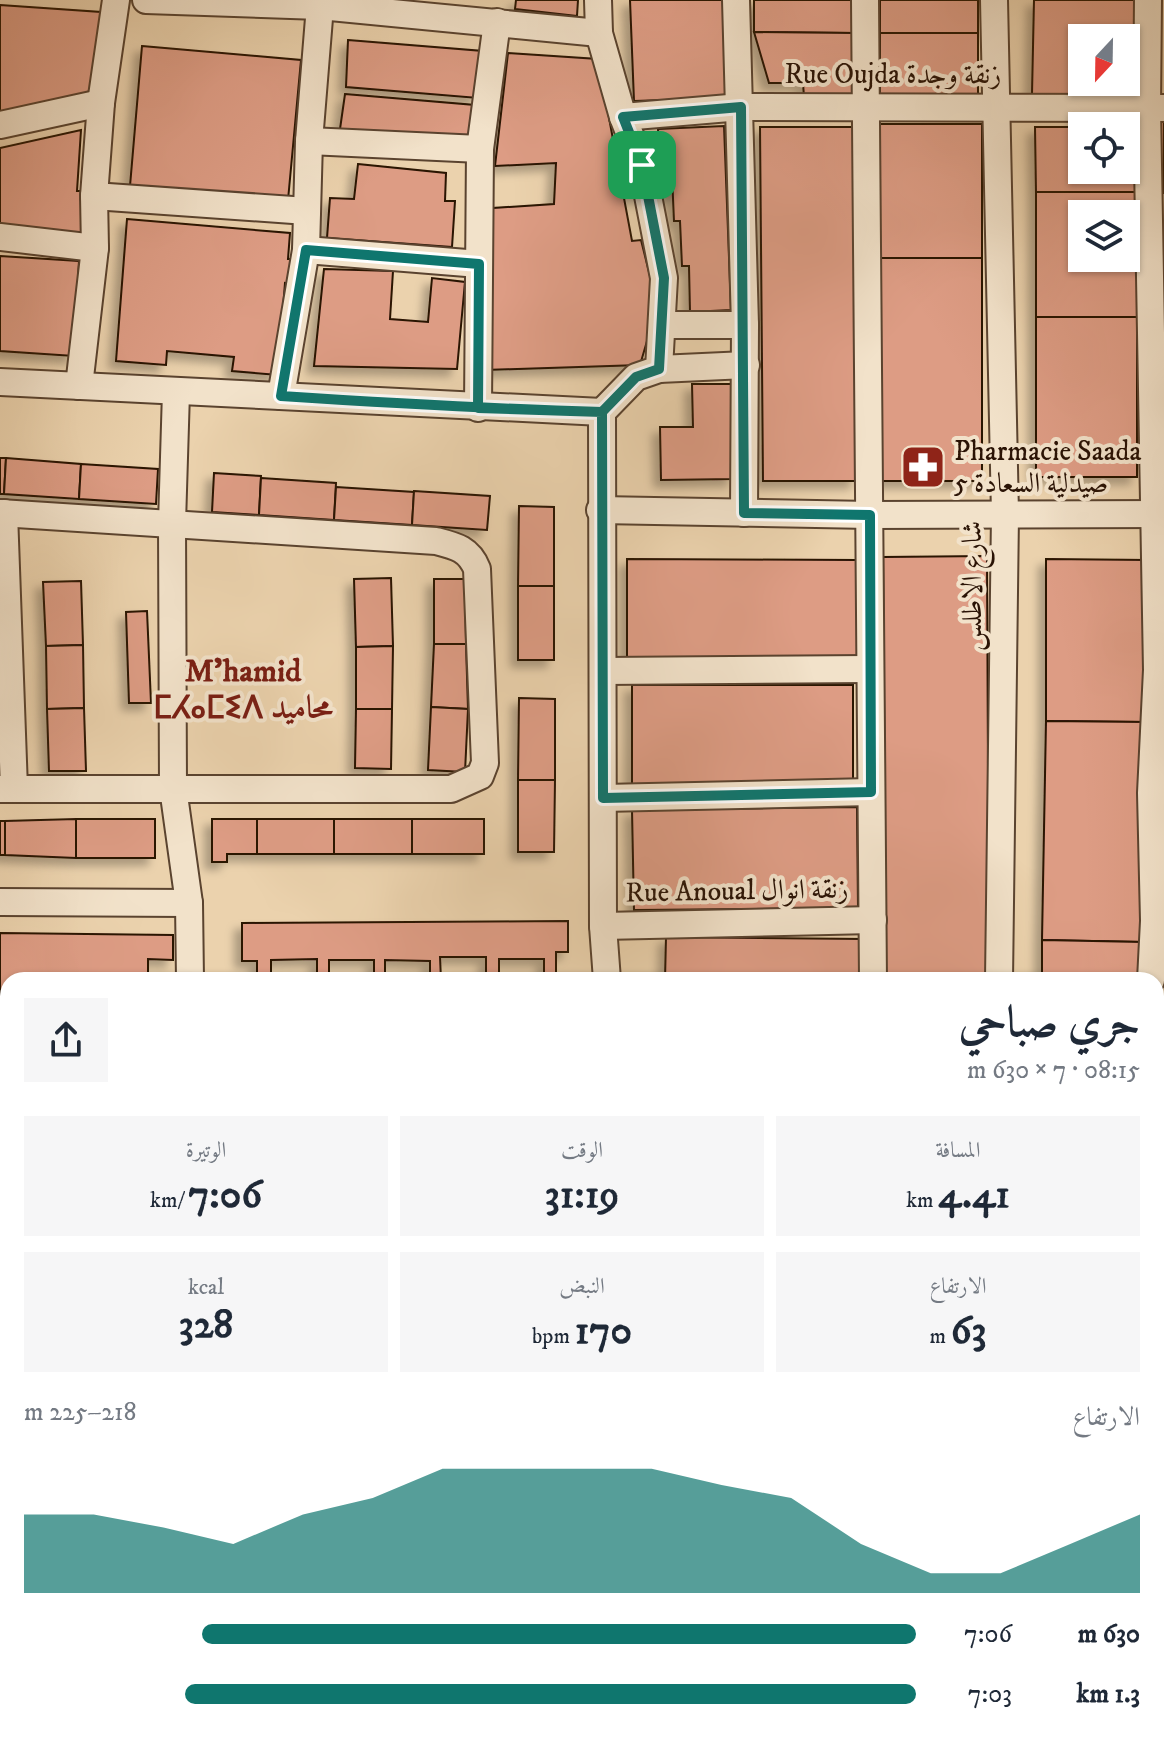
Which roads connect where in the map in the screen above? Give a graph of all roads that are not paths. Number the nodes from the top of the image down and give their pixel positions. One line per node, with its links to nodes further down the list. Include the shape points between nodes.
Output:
1 (116, 0): 11 (street)
2 (146, 0): 8 (street)
3 (598, 0): 10 (street)
4 (736, 0): 13 (street)
5 (865, 0): 14 (street)
6 (994, 0): 12 (street, شارع الاطلس)
7 (1148, 0): 15 (street)
8 (320, 6): 9 (street); 18 (street)
9 (497, 22): 10 (street); 19 (street)
10 (599, 33): 16 (street)
11 (101, 103): 17 (street); 20 (street)
12 (995, 105): 14 (street, Rue Oujda زنقة وجدة); 15 (street, Rue Oujda زنقة وجدة); 39 (street, شارع الاطلس)
13 (741, 107): 14 (street, Rue Oujda زنقة وجدة); 16 (street, Rue Oujda زنقة وجدة); 27 (street)
14 (865, 107): 41 (street)
15 (1155, 108): 40 (street)
16 (623, 117): 26 (street, via 642,165 659,250)
17 (0, 125)
18 (309, 141): 19 (street); 21 (street)
19 (480, 149): 25 (street)
20 (94, 196): 21 (street); 23 (street)
21 (307, 211): 24 (street)
22 (0, 237): 23 (street)
23 (95, 248): 31 (street)
24 (306, 250): 25 (street); 33 (street)
25 (479, 264): 34 (street)
26 (662, 325): 27 (street); 29 (street)
27 (745, 325): 28 (street)
28 (746, 365): 29 (street); 38 (street)
29 (659, 369): 35 (street, via 636,377)
30 (0, 382): 31 (street)
31 (79, 386): 32 (street)
32 (176, 392): 33 (street); 42 (street)
33 (281, 396): 34 (street)
34 (478, 408): 35 (street)
35 (602, 412): 36 (street)
36 (600, 510): 38 (street); 45 (street)
37 (2, 513): 42 (street); 47 (street)
38 (744, 513): 41 (street)
39 (1005, 514): 40 (street); 41 (street); 59 (street, شارع الاطلس)
40 (1158, 514): 44 (street)
41 (870, 515): 43 (street)
42 (172, 523): 46 (street); 46 (street, via 436,541 472,556 477,569 485,763 480,776 451,789)
43 (869, 669): 45 (street); 48 (street)
44 (1160, 670): 49 (street)
45 (603, 671): 50 (street)
46 (173, 788): 47 (street); 52 (street)
47 (7, 789)
48 (871, 792): 50 (street); 53 (street)
49 (1157, 793): 54 (street)
50 (603, 798): 55 (street)
51 (0, 902): 52 (street)
52 (189, 903): 56 (street)
53 (873, 920): 55 (street, Rue Anoual زنقة انوال); 58 (street)
54 (1159, 921): 60 (street)
55 (603, 926): 57 (street)
56 (190, 972)
57 (606, 972)
58 (873, 972)
59 (999, 972)
60 (1152, 972)

